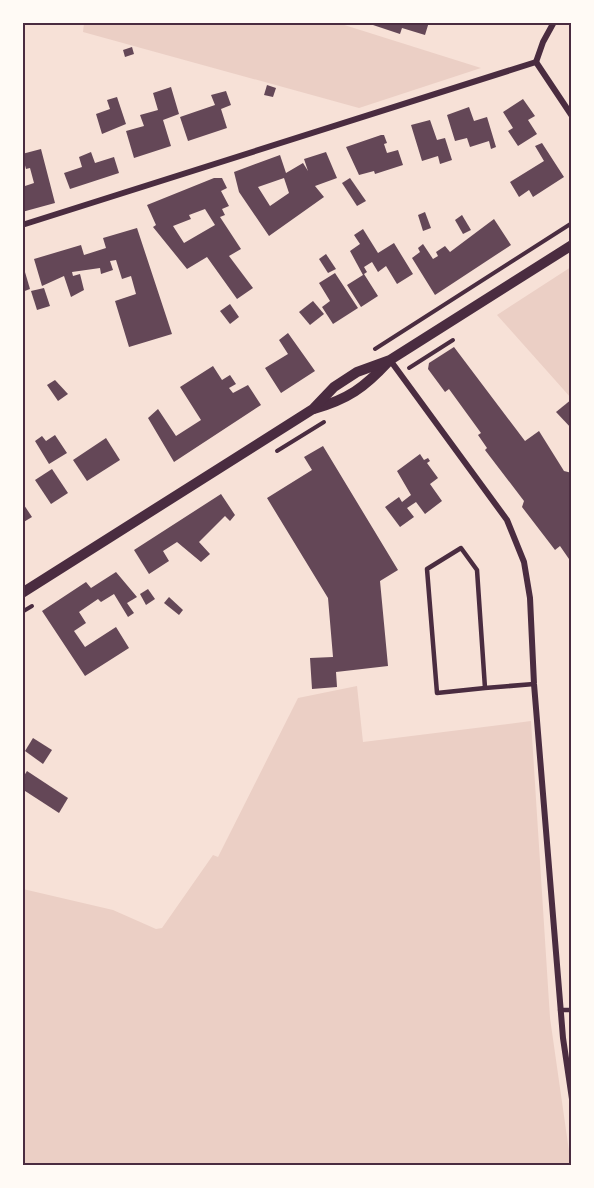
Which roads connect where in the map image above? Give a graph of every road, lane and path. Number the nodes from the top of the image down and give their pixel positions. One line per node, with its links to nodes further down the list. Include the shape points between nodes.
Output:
1 (554, 22): 2 (street)
2 (536, 62): 3 (street); 4 (street)
3 (572, 116)
4 (22, 225)
5 (572, 244): 6 (street)
6 (390, 360): 7 (street, via 357,372 334,387); 7 (street, via 368,384 341,401); 9 (street, via 511,528 527,574)
7 (313, 409): 8 (street)
8 (22, 593)
9 (534, 684): 10 (lane); 11 (street)
10 (485, 688): 10 (lane, via 477,570 461,548 427,569 437,693)
11 (561, 1010): 12 (lane); 13 (street)
12 (572, 1010)
13 (572, 1100)

